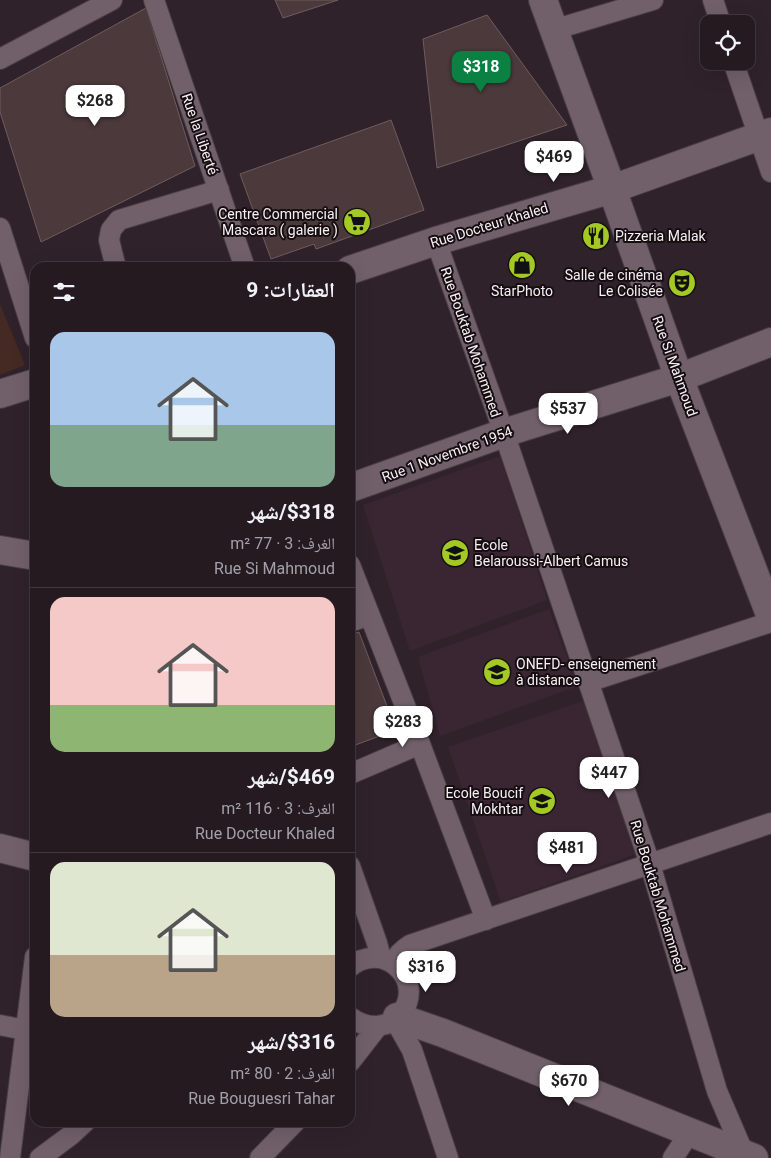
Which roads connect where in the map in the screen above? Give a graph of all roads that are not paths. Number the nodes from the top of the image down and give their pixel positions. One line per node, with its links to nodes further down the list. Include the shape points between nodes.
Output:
1 (112, 0): 8 (street)
2 (154, 0): 13 (street, Rue la Liberté)
3 (543, 0): 7 (main road, Rue Si Mahmoud)
4 (653, 0): 7 (street)
5 (713, 0): 6 (street)
6 (718, 15)
7 (553, 30): 12 (main road, Rue Si Mahmoud)
8 (0, 59)
9 (738, 70): 10 (street)
10 (765, 134): 11 (street); 12 (main road, Rue Docteur Khaled)
11 (771, 172)
12 (612, 188): 15 (main road, Rue Docteur Khaled); 22 (main road, Rue Si Mahmoud)
13 (219, 190): 16 (street, via 119,220 111,230 109,240); 17 (street, Rue la Liberté)
14 (0, 228): 18 (street)
15 (436, 241): 19 (main road, Rue Docteur Khaled); 25 (street, Rue Bouktab Mohammed)
16 (114, 262)
17 (243, 262)
18 (6, 263): 20 (street)
19 (355, 268)
20 (30, 325)
21 (771, 342): 22 (main road, Rue 1 Novembre 1954)
22 (679, 378): 25 (main road, Rue 1 Novembre 1954); 31 (main road, Rue Si Mahmoud)
23 (30, 385): 24 (main road)
24 (0, 394)
25 (504, 433): 26 (main road, Rue 1 Novembre 1954); 34 (street, Rue Bouktab Mohammed)
26 (355, 486)
27 (0, 550): 28 (main road)
28 (30, 555)
29 (355, 578): 30 (street)
30 (369, 616): 32 (street); 35 (street)
31 (771, 617)
32 (355, 620)
33 (771, 622): 34 (street)
34 (588, 682): 40 (street, Rue Bouktab Mohammed)
35 (420, 744): 36 (street); 42 (street)
36 (355, 772)
37 (771, 823): 40 (street)
38 (0, 848): 39 (main road)
39 (30, 856)
40 (650, 864): 42 (street); 54 (street, Rue Bouktab Mohammed, via 717,1091)
41 (355, 880): 43 (street)
42 (486, 920): 43 (street, via 410,945)
43 (387, 961): 44 (street, via 371,957); 47 (street, via 401,970 408,989 404,1009)
44 (355, 963)
45 (30, 994): 49 (street)
46 (355, 1021): 47 (street, via 368,1026)
47 (390, 1021): 50 (street); 53 (main road, via 442,1033); 58 (street, via 412,1050)
48 (0, 1025): 49 (street)
49 (25, 1030): 55 (street)
50 (355, 1057)
51 (77, 1127): 56 (street)
52 (290, 1127): 57 (street)
53 (690, 1132): 54 (main road); 59 (street)
54 (749, 1156)
55 (10, 1158)
56 (40, 1158)
57 (260, 1158)
58 (448, 1158)
59 (672, 1158)

